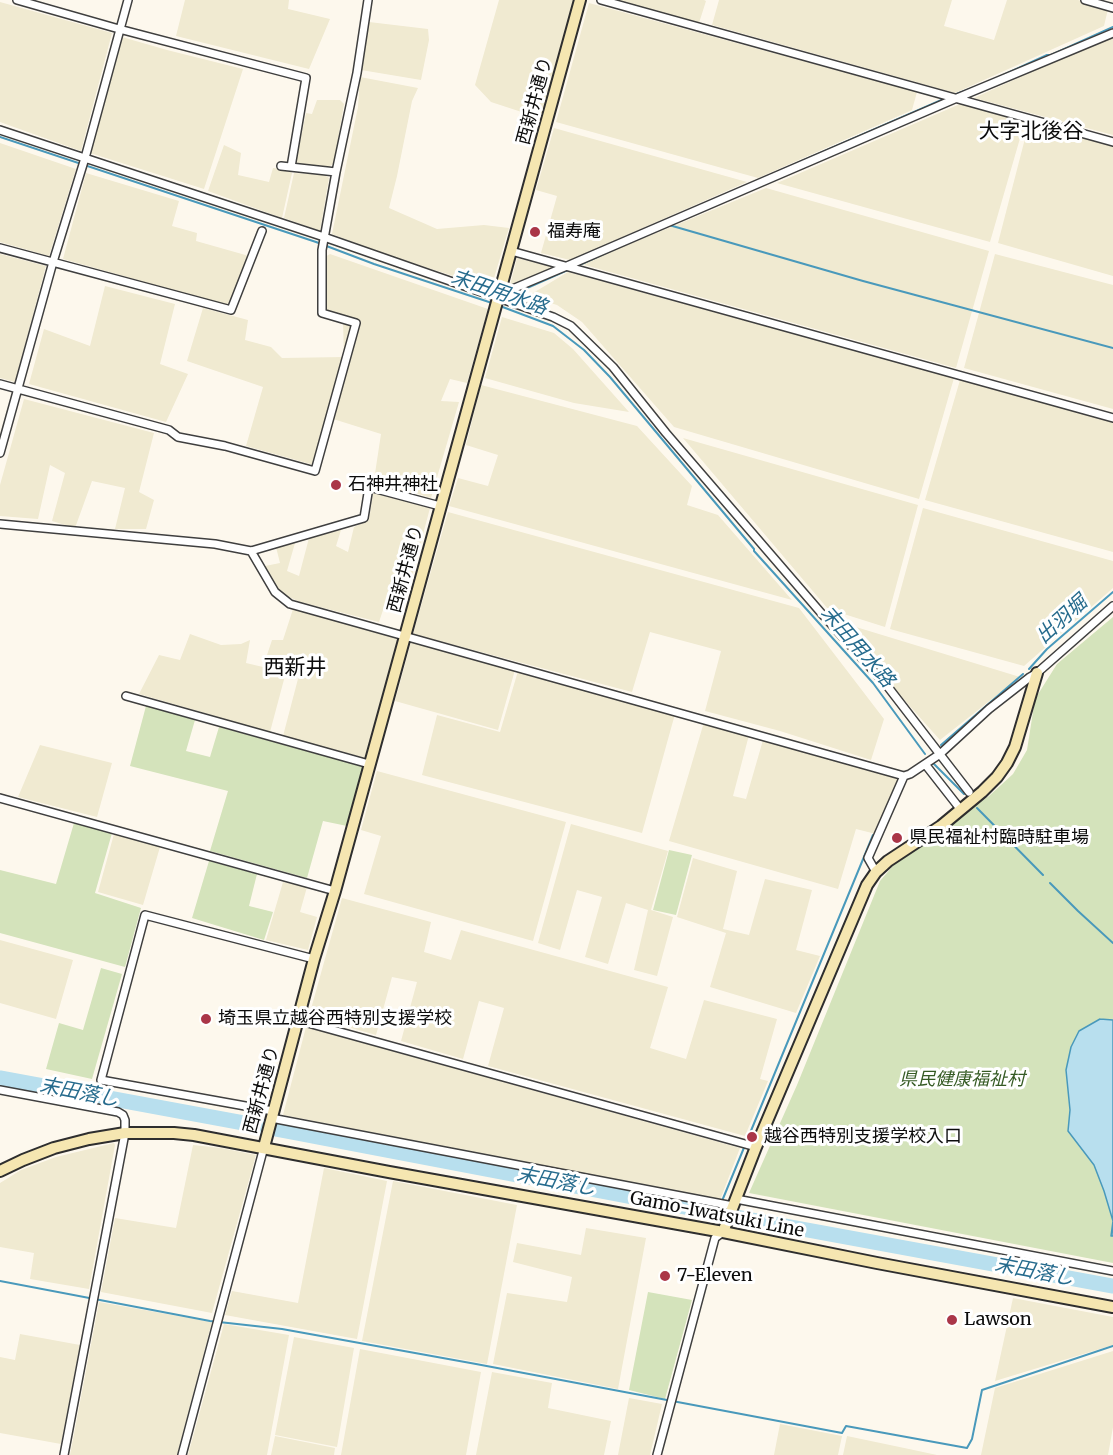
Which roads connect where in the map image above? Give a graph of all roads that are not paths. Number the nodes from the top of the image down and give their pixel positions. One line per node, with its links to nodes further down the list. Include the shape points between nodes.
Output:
1 (17, 0): 8 (street)
2 (128, 0): 8 (street)
3 (368, 0): 16 (street)
4 (580, 0): 20 (street, 西新井通り)
5 (601, 0): 10 (street)
6 (1085, 0): 7 (street)
7 (1113, 8)
8 (119, 29): 13 (street); 15 (street, via 306,78)
9 (1113, 33): 10 (street)
10 (957, 98): 12 (street); 22 (street)
11 (0, 130): 13 (street)
12 (1113, 142)
13 (85, 158): 18 (street); 21 (street)
14 (281, 166): 15 (street)
15 (291, 167): 16 (street)
16 (336, 172): 18 (street)
17 (262, 231): 21 (street, via 231,310)
18 (324, 237): 23 (street); 25 (street, via 322,313 356,323 315,471 178,437 169,430)
19 (0, 248): 21 (street)
20 (511, 251): 22 (street); 23 (street, 西新井通り)
21 (53, 262): 25 (street)
22 (567, 266): 23 (street); 26 (street)
23 (500, 294): 28 (street, 西新井通り); 35 (street, via 571,326 612,367 888,687)
24 (0, 384): 25 (street)
25 (18, 388): 27 (street)
26 (1113, 418)
27 (0, 453)
28 (440, 506): 30 (street, via 369,487 364,518); 32 (street, 西新井通り)
29 (0, 524): 30 (street, via 215,544)
30 (251, 551): 32 (street, via 275,591 290,604)
31 (1113, 606): 33 (street)
32 (405, 636): 36 (street, 西新井通り); 38 (street)
33 (1037, 672): 35 (street); 41 (street, via 1007,763)
34 (126, 696): 36 (street)
35 (940, 754): 37 (street); 39 (street)
36 (369, 764): 43 (street, 西新井通り)
37 (925, 764): 38 (street); 41 (street)
38 (904, 776): 42 (street, via 868,858)
39 (969, 792)
40 (0, 798): 43 (street)
41 (961, 810): 42 (street)
42 (876, 872): 50 (street, via 860,901)
43 (335, 891): 44 (street, 西新井通り)
44 (314, 959): 45 (street, 西新井通り); 47 (street, via 145,915 100,1080)
45 (297, 1020): 47 (street, 西新井通り); 50 (street)
46 (0, 1090): 48 (street, via 118,1112 125,1120)
47 (272, 1114): 49 (street, 西新井通り); 52 (street)
48 (125, 1133): 49 (street, Gamo-Iwatsuki Line, via 184,1134); 51 (street, Gamo-Iwatsuki Line, via 54,1148); 56 (street)
49 (264, 1147): 53 (street, Gamo-Iwatsuki Line); 57 (street)
50 (756, 1147): 52 (street)
51 (0, 1171)
52 (734, 1202): 53 (street); 54 (street)
53 (723, 1232): 55 (street, Gamo-Iwatsuki Line); 58 (street, via 715,1238)
54 (1113, 1271)
55 (1113, 1307)
56 (64, 1455)
57 (182, 1455)
58 (657, 1455)

